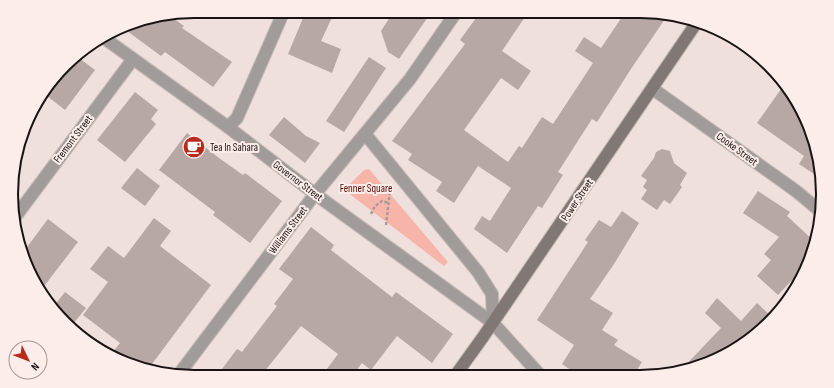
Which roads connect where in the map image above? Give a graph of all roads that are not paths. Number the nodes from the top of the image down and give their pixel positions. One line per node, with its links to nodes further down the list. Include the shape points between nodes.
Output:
1 (281, 18): 7 (street, via 237,118)
2 (452, 18): 8 (street, Williams Street, via 410,79)
3 (694, 26): 6 (street, Power Street)
4 (108, 41): 5 (street, Governor Street)
5 (133, 58): 7 (street, Governor Street); 11 (street, Fremont Street)
6 (653, 89): 10 (street, Cooke Street); 12 (street, Power Street)
7 (228, 127): 9 (street, Governor Street)
8 (366, 135): 9 (street, Williams Street); 12 (street, via 478,272 492,294)
9 (315, 194): 12 (street, Governor Street); 13 (street, Williams Street)
10 (816, 208)
11 (19, 212)
12 (492, 323): 14 (street, Power Street); 15 (street, Governor Street)
13 (182, 370)
14 (458, 370)
15 (535, 370)

